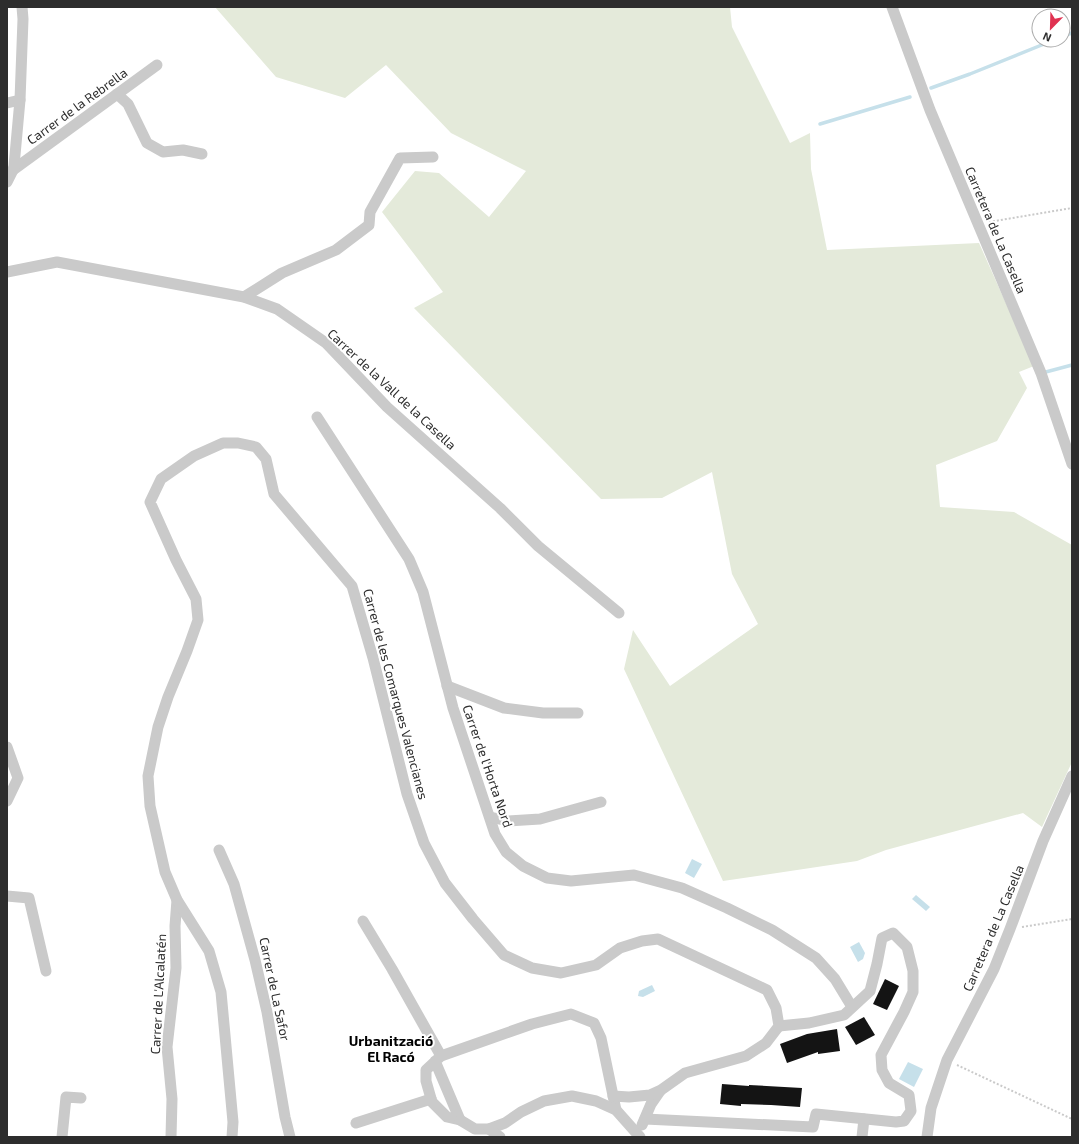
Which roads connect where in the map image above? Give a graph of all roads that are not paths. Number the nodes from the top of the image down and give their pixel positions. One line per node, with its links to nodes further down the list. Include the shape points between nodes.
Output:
1 (22, 7): 5 (street)
2 (892, 7): 14 (street, Carretera de La Casella, via 930,110 1041,373)
3 (157, 65): 4 (street, Carrer de la Rebrella)
4 (118, 94): 7 (street, via 128,104 147,143 163,152 183,150); 9 (street, Carrer de la Rebrella)
5 (20, 100): 6 (street); 9 (street)
6 (7, 102)
7 (202, 154)
8 (433, 157): 12 (street, via 400,158 370,212 369,226 336,250 282,272)
9 (13, 170): 10 (street)
10 (7, 182)
11 (7, 272): 12 (street, Carrer de la Vall de la Casella, via 57,262)
12 (244, 297): 15 (street, Carrer de la Vall de la Casella, via 277,309 326,343 387,407 500,508 538,546)
13 (317, 417): 16 (street, Carrer de l'Horta Nord, via 409,559 423,592)
14 (1072, 464)
15 (619, 613)
16 (447, 686): 17 (street, via 504,708); 22 (street, Carrer de l'Horta Nord)
17 (578, 713)
18 (7, 747): 20 (street, via 18,778)
19 (1072, 776): 49 (street, Carretera de La Casella, via 1043,842 994,969 947,1060 931,1108)
20 (7, 800)
21 (601, 802): 22 (street, via 540,819 508,821)
22 (490, 817): 28 (street, Carrer de l'Horta Nord, via 495,834 506,852 523,866 547,878 572,881 634,876 682,888 772,930 816,958 835,979)
23 (219, 850): 46 (street, Carrer de La Safor, via 234,884 248,932 267,1012)
24 (7, 896): 27 (street, via 29,898)
25 (177, 900): 29 (street, Carrer de les Comarques Valencianes, via 165,872 150,806 148,776 158,727 198,620 196,599 150,502 161,479 194,456 222,443 238,443 256,447 266,459 274,494 352,586 407,794 424,843 445,883 504,955 532,968 561,973 596,965 620,948 658,939 768,990 776,1008); 44 (street, Carrer de L'Alcalatén, via 176,968 167,1047 172,1099); 45 (street, Carrer de les Comarques Valencianes, via 209,951 221,992 233,1122)
26 (363, 921): 30 (street, via 392,969)
27 (46, 971)
28 (852, 1007): 29 (street, via 844,1015 809,1023); 37 (street, via 870,991 882,938 893,933 907,947 913,971 913,992 881,1055 882,1070 889,1083 909,1095 911,1111 904,1121)
29 (779, 1026): 31 (street, via 766,1043 746,1056 685,1073)
30 (438, 1058): 32 (street, via 532,1024 571,1014 594,1023 601,1038); 34 (street, via 426,1070 426,1082); 38 (street)
31 (661, 1090): 32 (street, via 650,1095); 36 (street)
32 (613, 1096): 35 (street)
33 (81, 1098): 43 (street, via 66,1096)
34 (431, 1099): 38 (street, via 447,1117); 39 (street)
35 (616, 1110): 40 (street, via 596,1101 572,1096 544,1102); 42 (street)
36 (645, 1119): 37 (street, via 813,1128 816,1114); 42 (street)
37 (864, 1119): 48 (street)
38 (460, 1120): 41 (street)
39 (356, 1123)
40 (489, 1129): 41 (street); 47 (street)
41 (475, 1133)
42 (639, 1136)
43 (62, 1137)
44 (171, 1137)
45 (232, 1137)
46 (290, 1137)
47 (500, 1137)
48 (862, 1137)
49 (927, 1137)

